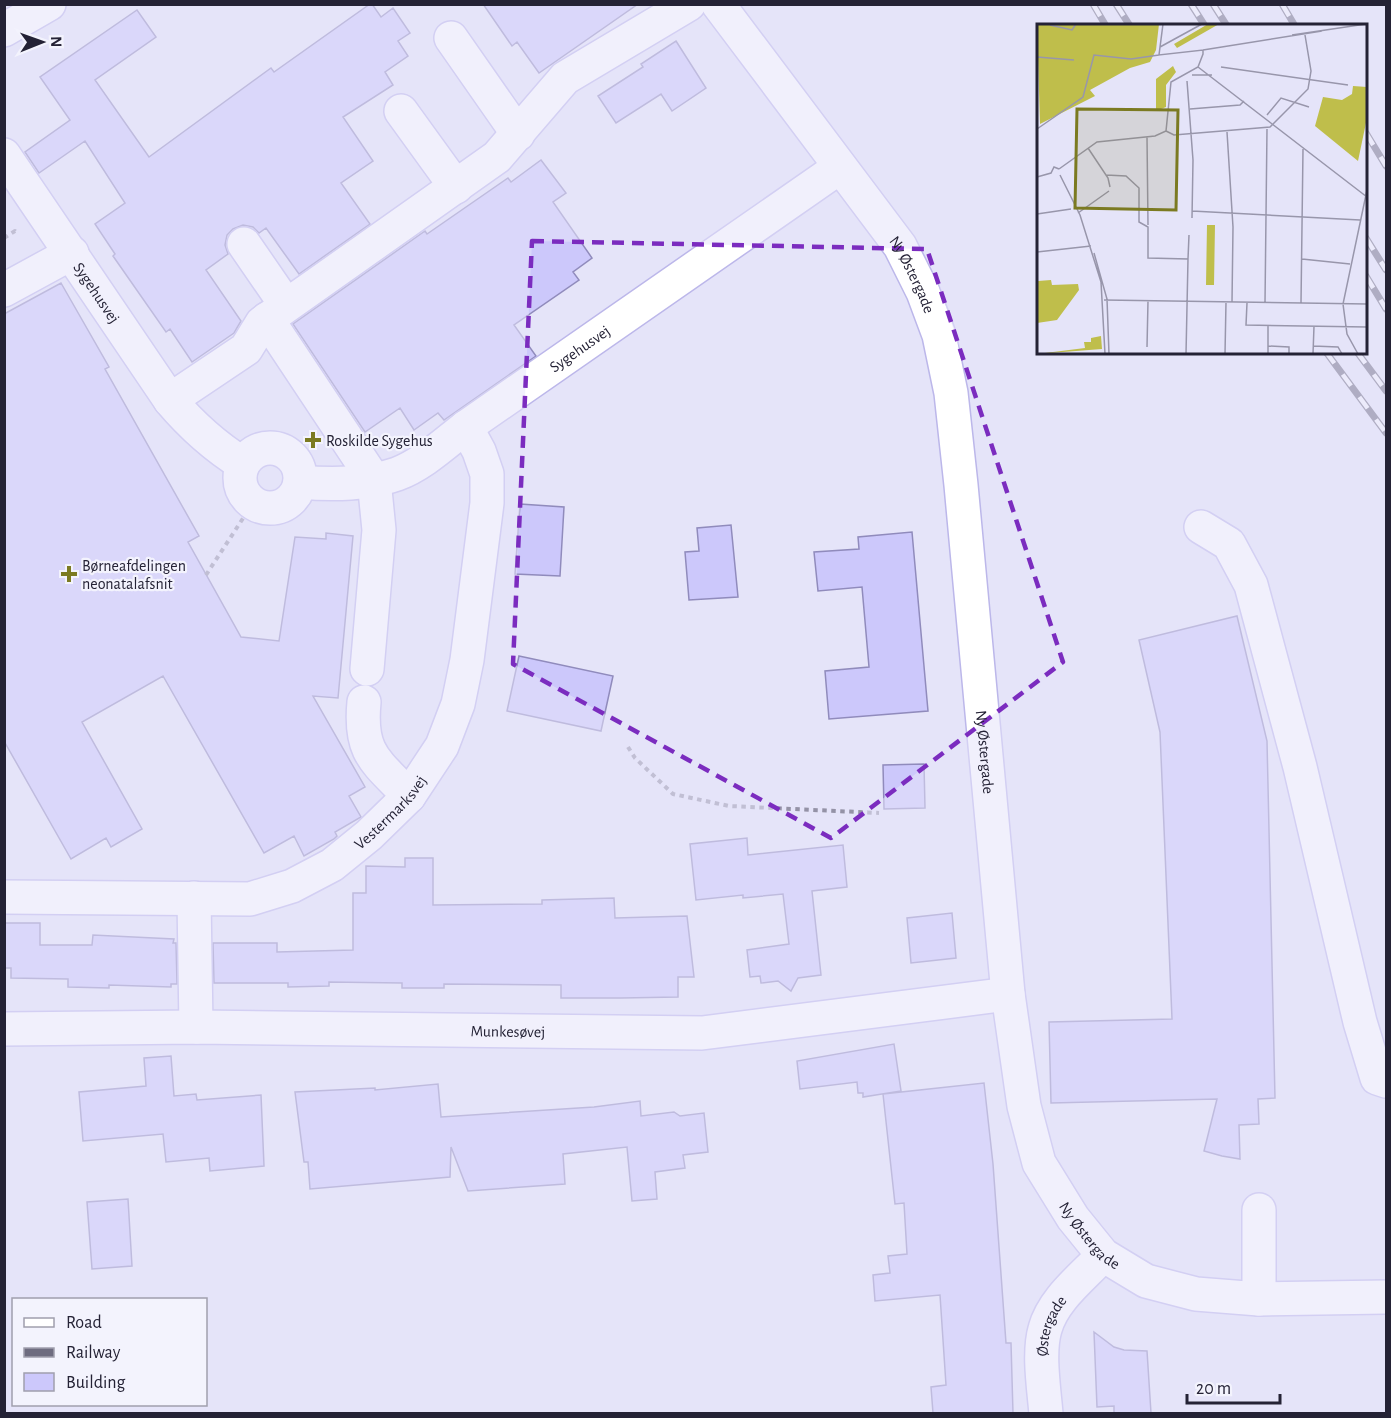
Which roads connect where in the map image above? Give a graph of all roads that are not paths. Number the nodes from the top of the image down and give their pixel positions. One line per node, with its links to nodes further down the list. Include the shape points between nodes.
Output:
1 (49, 4): 4 (street)
2 (689, 4): 7 (street, via 565,78)
3 (718, 4): 9 (street, Ny Østergade)
4 (4, 30)
5 (451, 38): 7 (street)
6 (401, 111): 10 (street)
7 (518, 134): 10 (street, via 497,157)
8 (4, 155): 12 (street, Sygehusvej)
9 (840, 167): 16 (street, Sygehusvej); 26 (street, Ny Østergade, via 900,246 923,292 939,335 951,393)
10 (456, 187): 14 (street)
11 (244, 244): 14 (street)
12 (72, 253): 13 (street, Sygehusvej); 15 (street, Sygehusvej)
13 (4, 290)
14 (277, 312): 15 (street, via 261,323 246,349); 18 (street)
15 (170, 400): 17 (street, Sygehusvej, via 219,449)
16 (466, 427): 18 (street, Sygehusvej, via 407,469); 23 (street, Vestermarksvej, via 487,474 487,503 467,660 458,704 442,746)
17 (243, 464): 19 (street, via 255,452 279,449 293,458); 19 (street, via 242,490 253,503 270,508 287,503)
18 (374, 480): 19 (street, Sygehusvej, via 350,484); 21 (street, via 379,530)
19 (300, 482)
20 (1201, 527): 29 (street, via 1229,544 1251,585 1303,778 1360,1022 1377,1078)
21 (367, 669)
22 (364, 702): 23 (street, via 362,725 370,756)
23 (409, 796): 25 (street, Vestermarksvej, via 369,836 332,865 292,886 250,899)
24 (4, 897): 25 (street, Vestermarksvej)
25 (194, 898): 27 (street)
26 (1008, 994): 27 (street, Munkesøvej, via 702,1034); 31 (street, Ny Østergade, via 1024,1106 1039,1163 1073,1218)
27 (196, 1028): 28 (street, Munkesøvej)
28 (4, 1029)
29 (1386, 1081)
30 (1259, 1210): 33 (street)
31 (1103, 1255): 33 (street, Ny Østergade, via 1146,1281 1196,1294); 34 (street, Østergade, via 1060,1300 1044,1329)
32 (1386, 1297): 33 (street, Ny Østergade)
33 (1259, 1299)
34 (1046, 1413)

